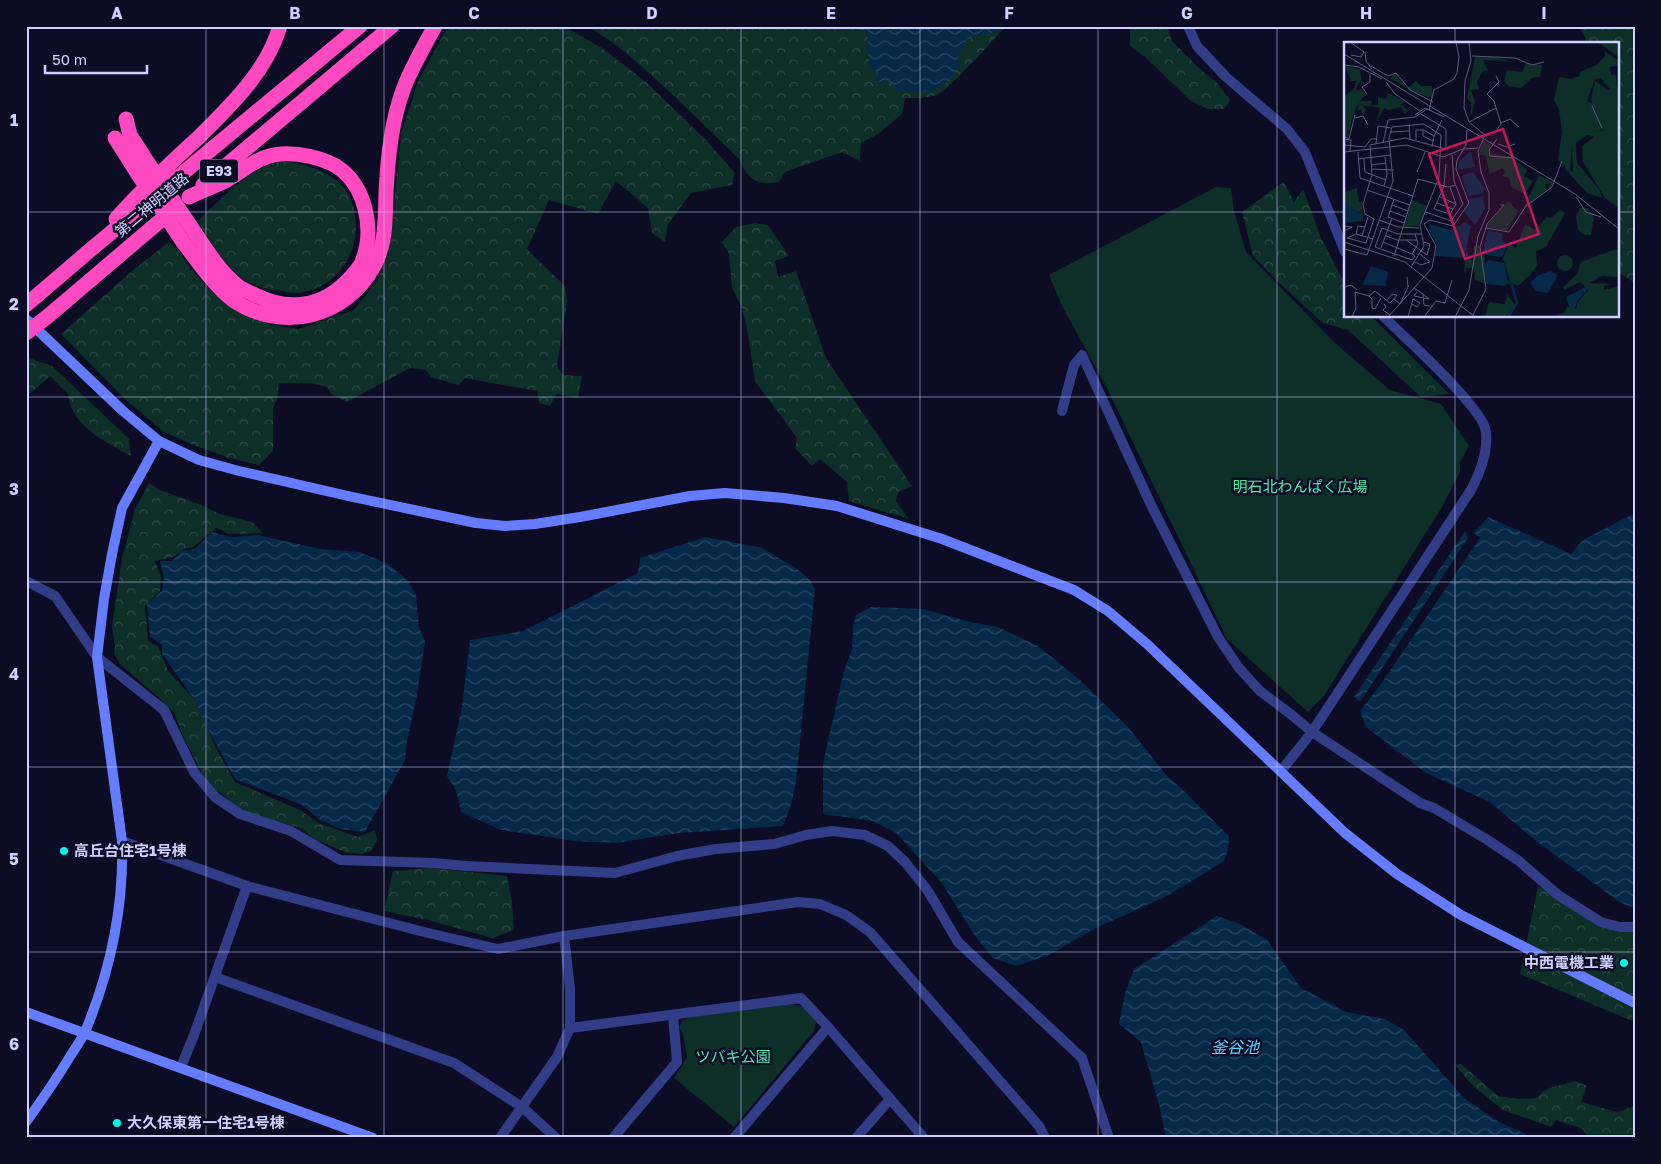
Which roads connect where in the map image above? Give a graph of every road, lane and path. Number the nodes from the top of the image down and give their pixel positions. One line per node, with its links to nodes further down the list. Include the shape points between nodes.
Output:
1 (280, 26): 11 (highway, via 255,77 236,101 132,201)
2 (360, 26): 11 (highway, 第二神明道路 / E93)
3 (392, 26): 9 (highway, 第二神明道路 / E93)
4 (435, 26): 8 (highway, bridge, via 406,82 394,125 381,246 374,266 355,292 337,306 315,315 294,318 254,311 232,299 202,268 183,242)
5 (1188, 26): 10 (street, via 1197,46 1287,129 1305,152)
6 (126, 119): 8 (highway)
7 (115, 138): 8 (highway)
8 (142, 167): 9 (highway, bridge, via 196,233 218,266 239,286 269,302 303,305 318,301 336,292 362,262 368,230 366,207 353,182 336,166 309,155 279,154 253,162 226,180)
9 (189, 197): 15 (highway, 第二神明道路 / E93, bridge)
10 (1344, 250)
11 (89, 251): 12 (highway, 第二神明道路 / E93)
12 (30, 303)
13 (1385, 318): 20 (street, via 1482,418 1486,447 1480,473 1471,490)
14 (26, 319): 17 (street)
15 (26, 334)
16 (1062, 411): 20 (street, via 1074,365 1082,355 1152,507 1218,637 1260,691)
17 (158, 441): 19 (street, via 122,508); 21 (street, via 199,460 239,471 476,523 505,526 725,493 838,506 942,539 1074,590 1108,611 1147,644)
18 (26, 581): 19 (street, via 55,596)
19 (97, 656): 22 (street); 45 (street, via 164,710 194,772 215,797 240,814 291,831 340,860 614,873 677,856 774,844 832,831 865,835 888,846 906,862 928,891 958,942 1082,1058)
20 (1312, 732): 21 (street); 24 (street, via 1420,803 1486,839 1601,922)
21 (1281, 772): 27 (street, via 1345,833 1397,874 1461,915)
22 (122, 841): 23 (street); 32 (street, via 117,923 103,980)
23 (248, 886): 25 (street, via 498,949); 26 (street)
24 (1635, 927)
25 (564, 936): 31 (street, via 570,989); 44 (street, via 798,902 820,904 846,915 870,932 1039,1126)
26 (215, 977): 33 (street); 35 (street, via 454,1063)
27 (1635, 1003)
28 (26, 1012): 32 (street)
29 (673, 1015): 30 (street, via 801,998); 31 (street); 40 (street, via 677,1062)
30 (828, 1027): 34 (street); 41 (street)
31 (570, 1028): 35 (street, via 557,1057)
32 (84, 1033): 33 (street); 36 (street)
33 (181, 1068): 37 (street)
34 (890, 1098): 42 (street); 43 (street)
35 (522, 1107): 38 (street); 39 (street)
36 (26, 1122)
37 (373, 1138)
38 (500, 1138)
39 (556, 1138)
40 (612, 1138)
41 (734, 1138)
42 (856, 1138)
43 (924, 1138)
44 (1045, 1138)
45 (1110, 1138)

